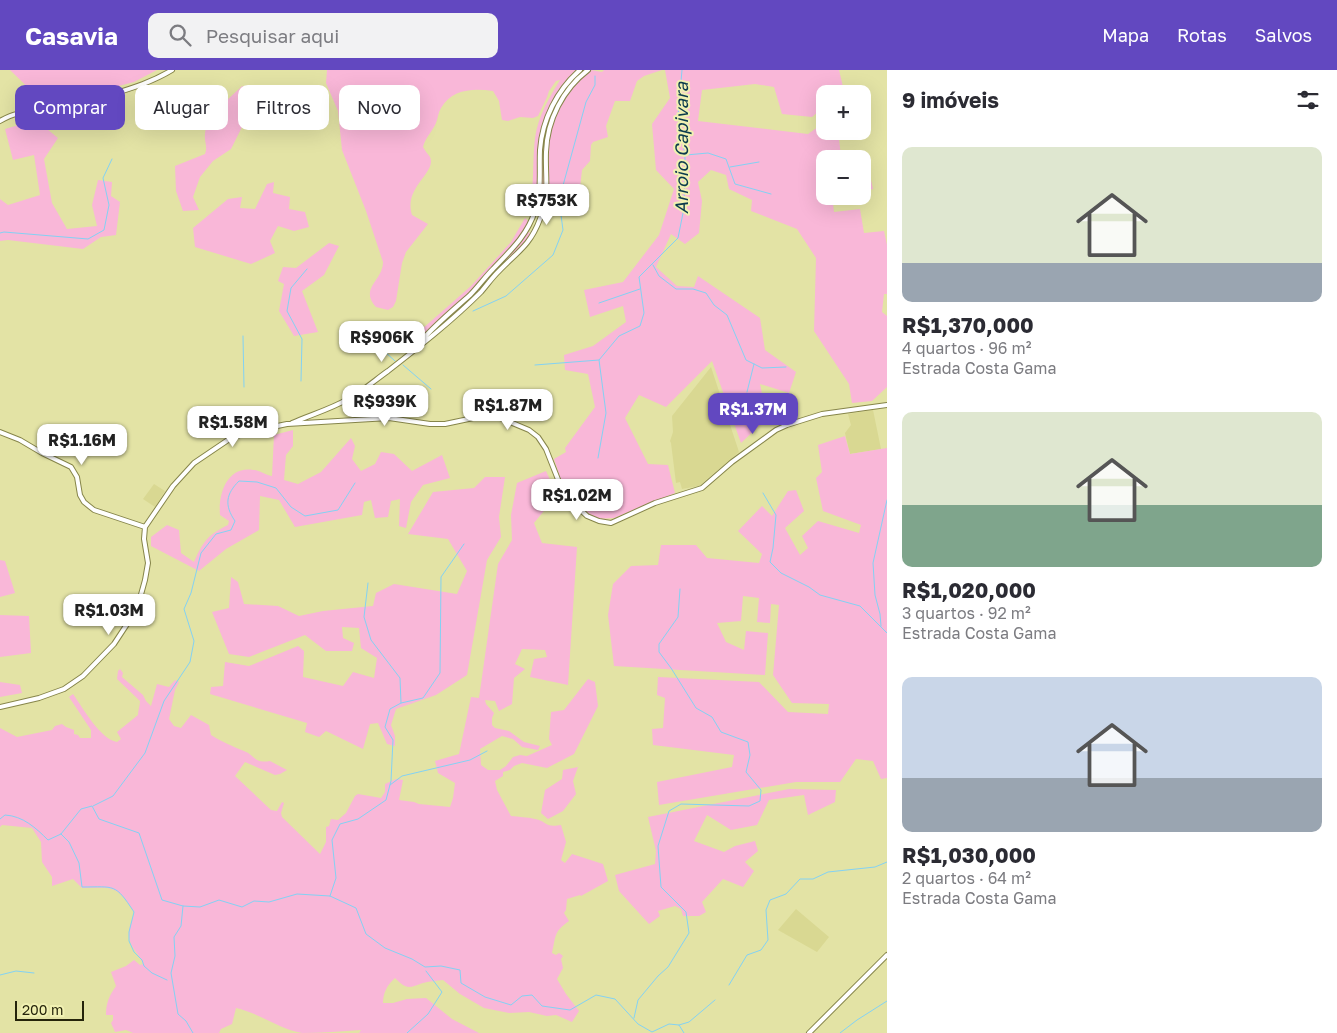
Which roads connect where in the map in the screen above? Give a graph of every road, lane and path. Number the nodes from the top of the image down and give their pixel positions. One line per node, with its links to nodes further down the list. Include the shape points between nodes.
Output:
1 (172, 70): 4 (main road, via 150,82 71,107 22,112)
2 (580, 70): 5 (main road, via 562,89 546,120 541,145)
3 (588, 70): 6 (main road, via 563,97 550,126 546,150)
4 (0, 122)
5 (539, 197): 6 (main road); 7 (main road)
6 (546, 200): 8 (main road)
7 (528, 228): 8 (main road); 9 (main road, via 512,251)
8 (535, 230): 9 (main road, via 522,250 482,291)
9 (408, 355): 11 (main road, via 348,400)
10 (887, 404): 12 (main road, via 822,414 787,425 732,462 702,488 611,523 594,520 576,508 561,487 541,440 529,430 506,420 488,416 445,424 389,418)
11 (308, 416): 12 (main road); 13 (main road)
12 (308, 423): 13 (main road)
13 (287, 424): 15 (main road, via 236,436 194,463 173,486)
14 (0, 432): 15 (main road, via 71,467 87,506)
15 (145, 527): 16 (main road, via 148,563 145,580 138,609 122,635 83,676 64,689)
16 (0, 707)
17 (887, 955): 18 (main road)
18 (809, 1033)

